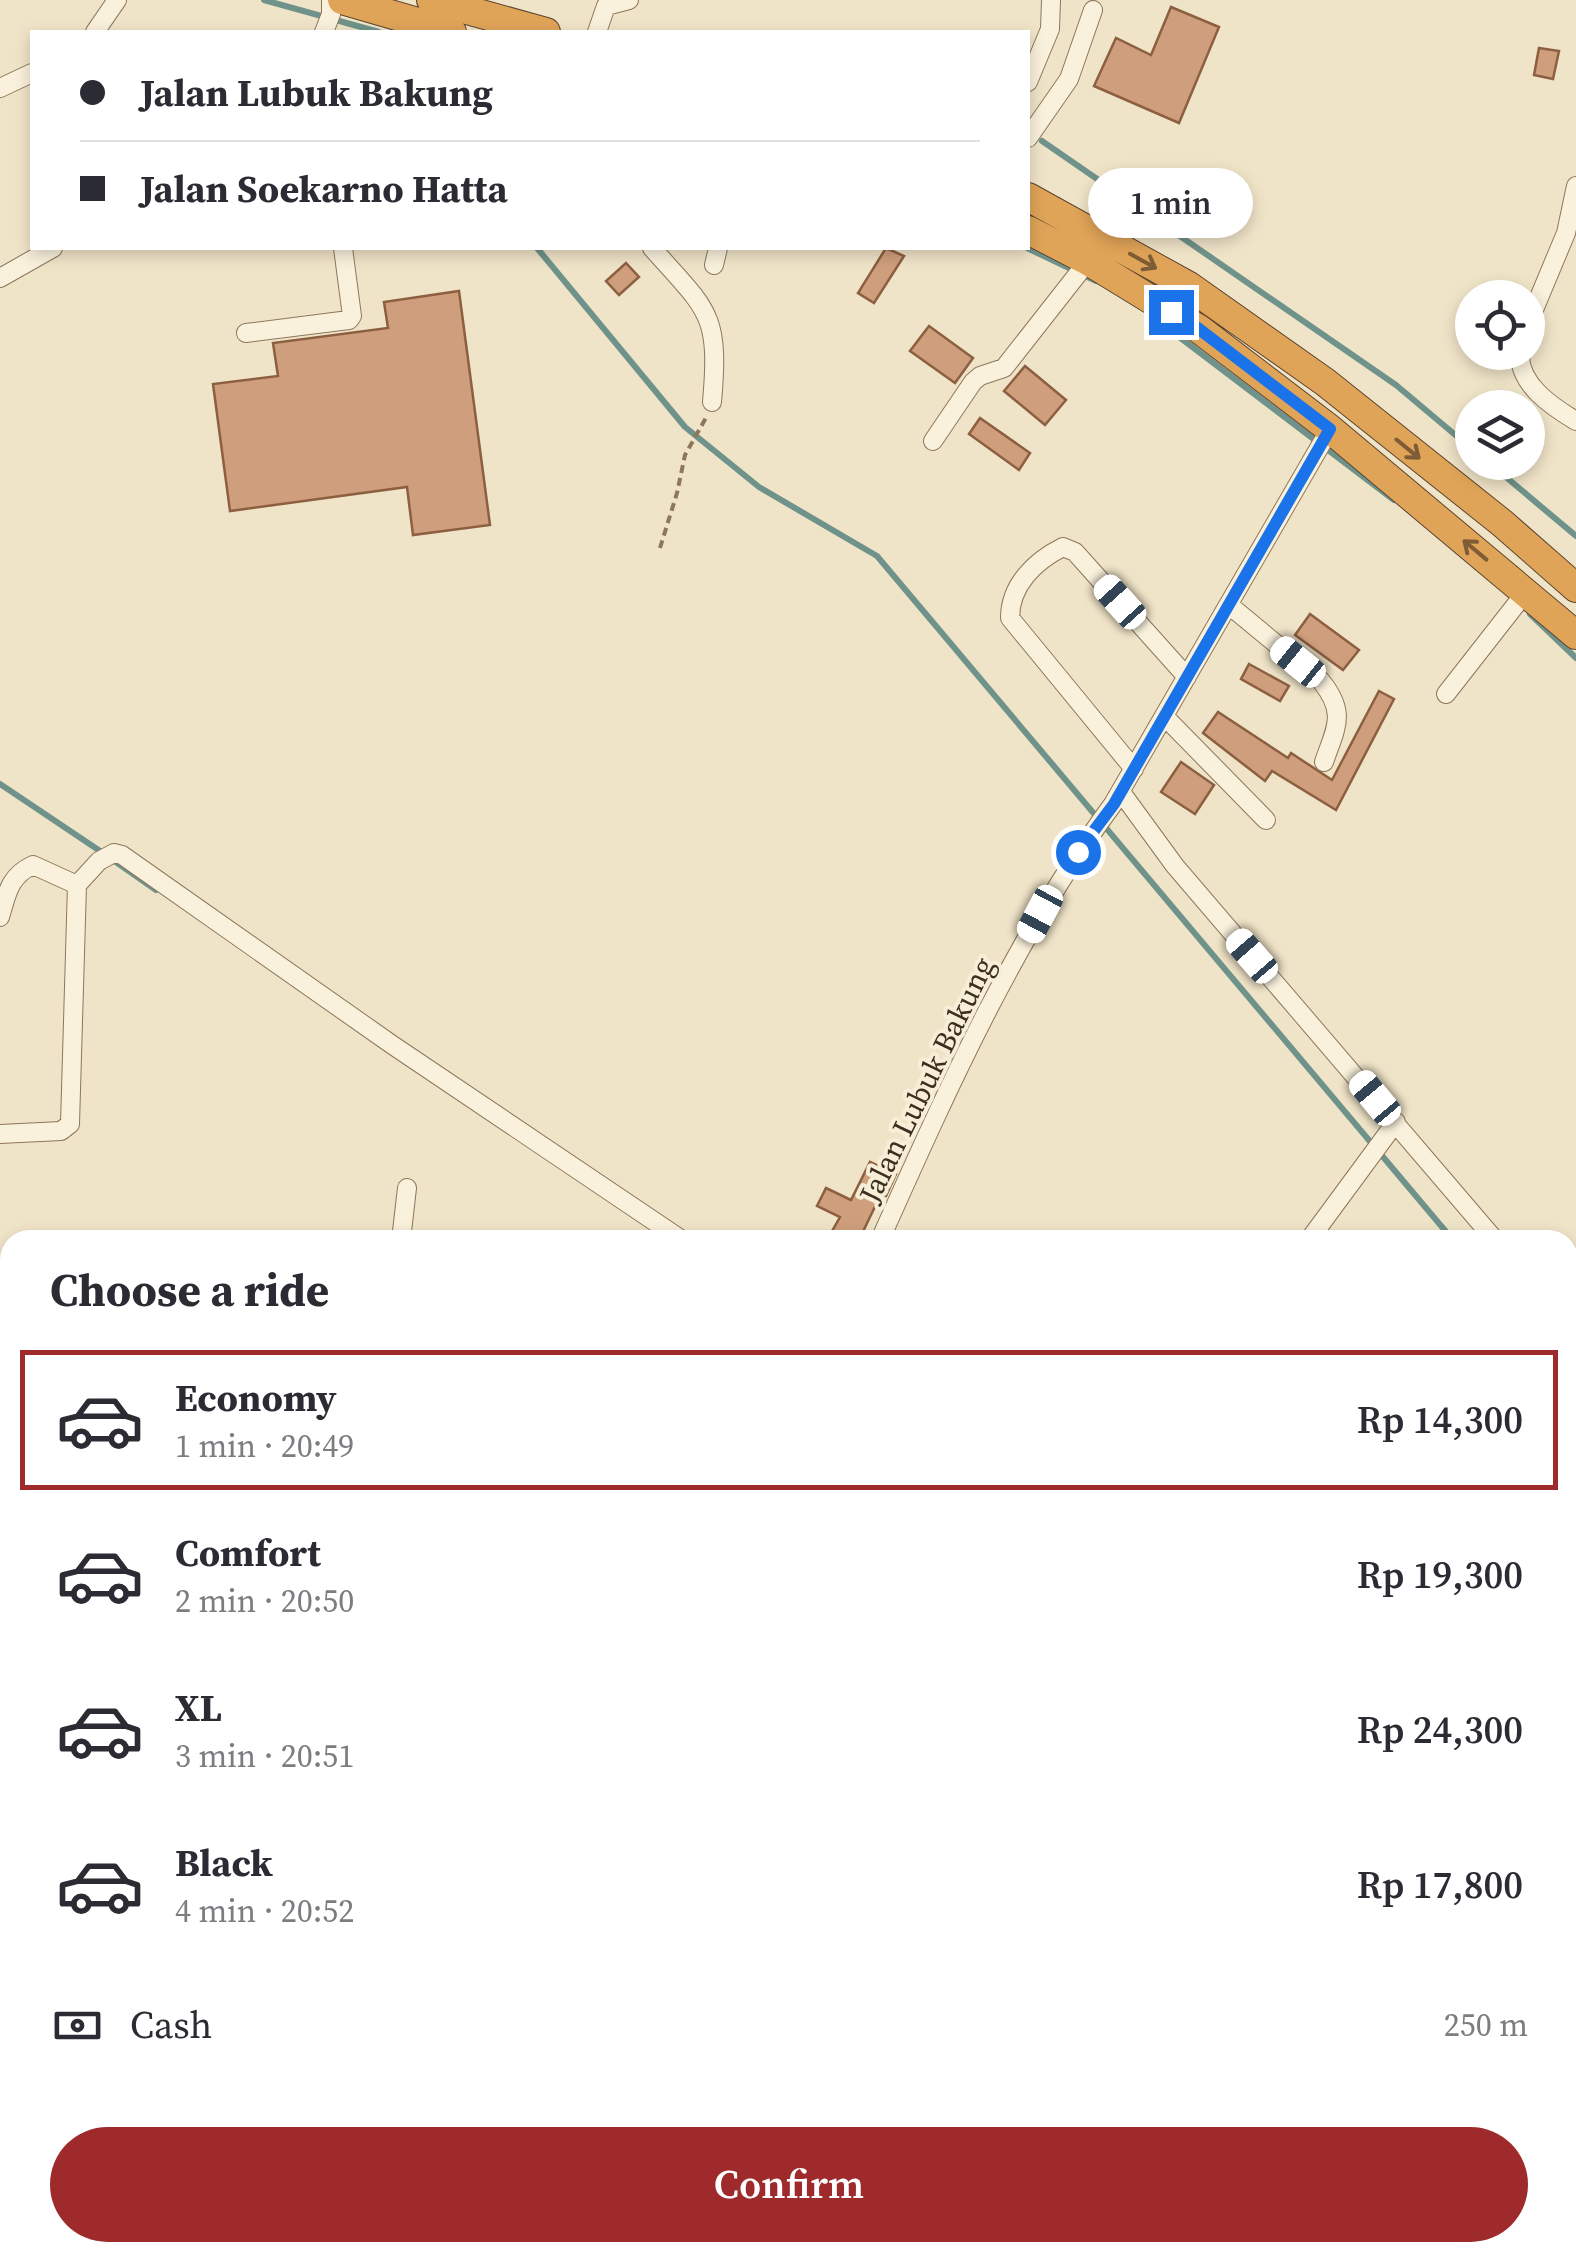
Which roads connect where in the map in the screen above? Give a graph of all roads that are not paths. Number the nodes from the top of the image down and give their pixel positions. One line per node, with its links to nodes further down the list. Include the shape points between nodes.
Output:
1 (431, 0): 9 (highway)
2 (629, 0): 10 (street, via 606,6)
3 (1052, 0): 12 (street, via 1050,29)
4 (115, 6): 7 (street)
5 (1093, 10): 14 (street, via 1069,79)
6 (332, 12): 8 (highway, via 382,10)
7 (97, 30)
8 (446, 30)
9 (539, 30)
10 (598, 30)
11 (30, 74): 13 (street)
12 (1030, 77)
13 (0, 88)
14 (1030, 135)
15 (1576, 186): 23 (street)
16 (1030, 198): 30 (highway, one-way to 30, via 1189,286 1310,372)
17 (1030, 231): 21 (highway)
18 (49, 250): 22 (street)
19 (343, 250): 24 (street, via 349,320)
20 (654, 250): 26 (street, via 712,323 716,359)
21 (1088, 261): 28 (highway, via 1199,329); 29 (street, via 1004,368 973,382)
22 (0, 278)
23 (1545, 283)
24 (246, 333)
25 (1521, 370): 27 (street)
26 (709, 410)
27 (1576, 422)
28 (1328, 432): 31 (highway, one-way to 28); 32 (street, Jalan Lubuk Bakung)
29 (933, 442)
30 (1576, 588)
31 (1525, 592): 33 (highway); 35 (street)
32 (1228, 605): 34 (street, Jalan Lubuk Bakung); 37 (street, via 1331,693 1339,715)
33 (1576, 635)
34 (1187, 677): 36 (street, Jalan Lubuk Bakung); 38 (street, via 1075,552 1063,547 1046,555 1010,599 1010,618)
35 (1446, 694)
36 (1164, 716): 38 (street, Jalan Lubuk Bakung); 40 (street)
37 (1324, 762)
38 (1134, 769): 39 (street, Jalan Lubuk Bakung)
39 (1117, 798): 43 (street); 48 (street, Jalan Lubuk Bakung, via 1040,914 942,1100)
40 (1266, 820)
41 (80, 881): 42 (street, via 33,866 19,871); 44 (street, via 70,1124 49,1133); 47 (street, via 99,861 122,855)
42 (0, 918)
43 (1392, 1127): 49 (street); 50 (street)
44 (0, 1134)
45 (407, 1188): 46 (street)
46 (402, 1230)
47 (667, 1230)
48 (884, 1230)
49 (1317, 1230)
50 (1486, 1230)

